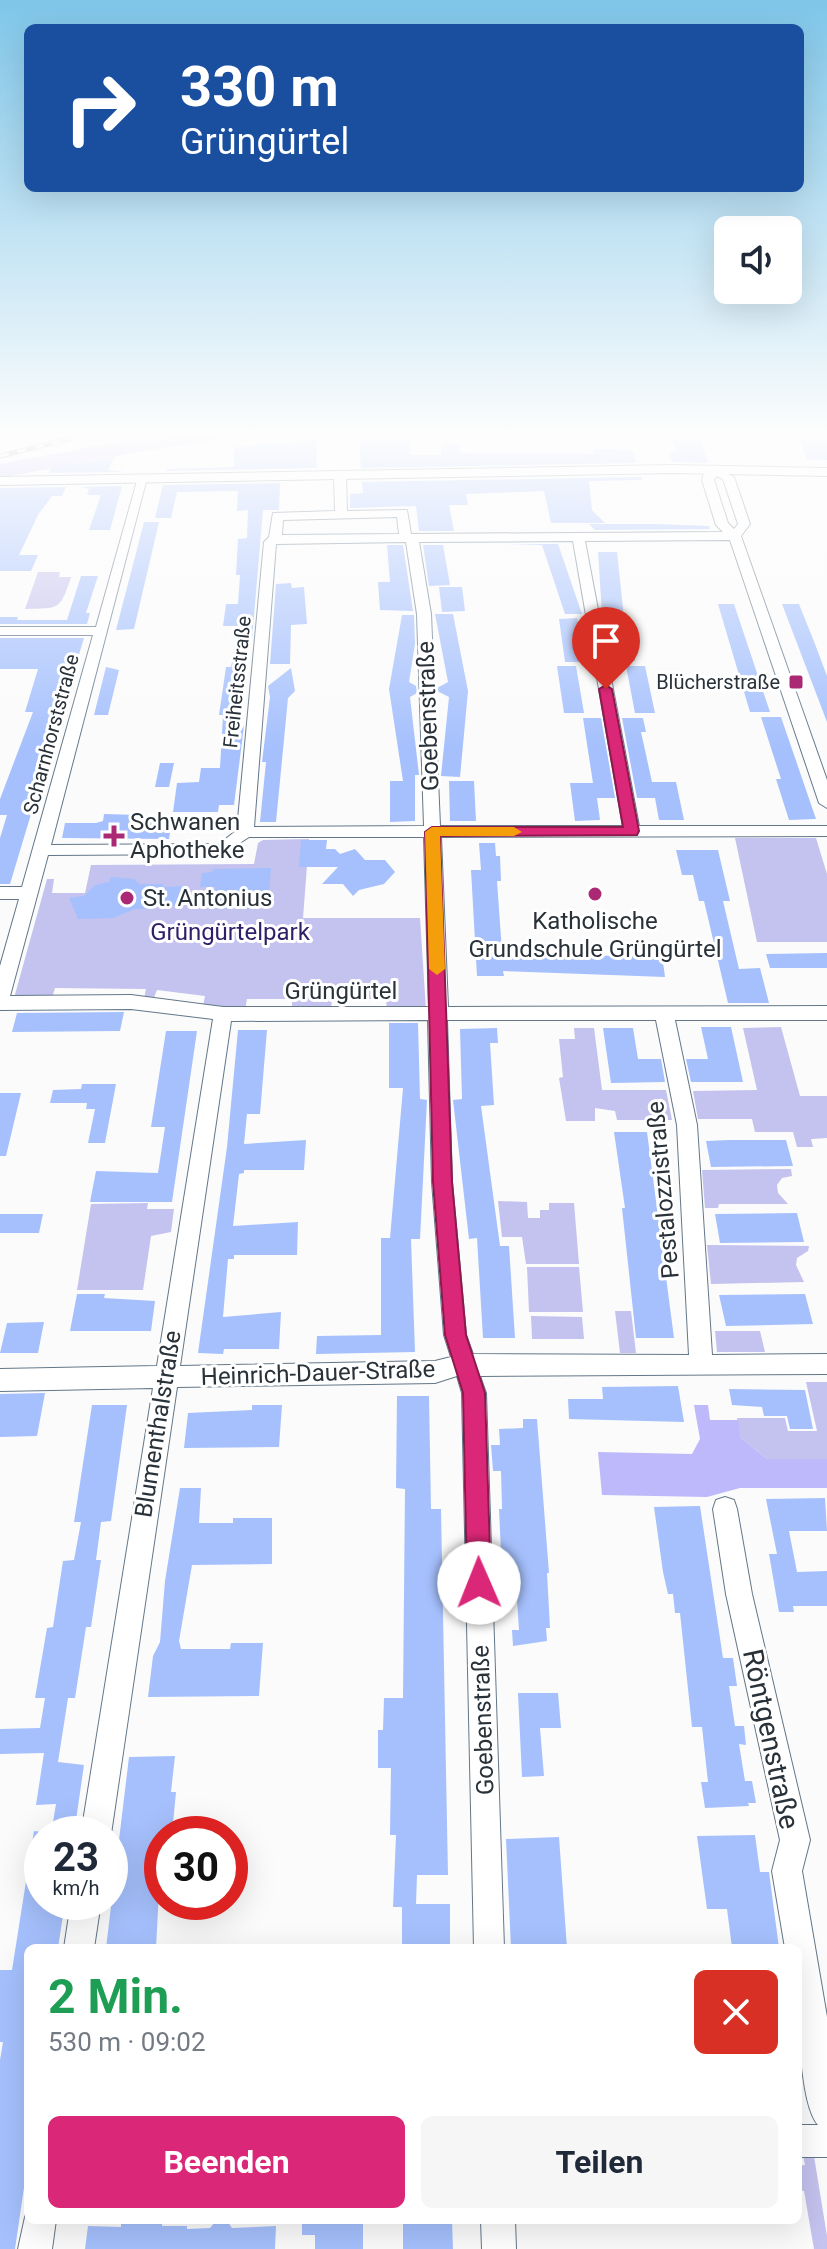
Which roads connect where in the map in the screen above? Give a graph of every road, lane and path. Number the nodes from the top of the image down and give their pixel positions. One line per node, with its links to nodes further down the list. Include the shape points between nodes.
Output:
1 (127, 539): 8 (street, Scharnhorststraße)
2 (275, 539): 3 (street); 12 (street, Freiheitsstraße, via 270,542)
3 (278, 539)
4 (409, 539): 13 (street, Goebenstraße, via 424,614)
5 (579, 539): 10 (street)
6 (736, 539): 9 (street)
7 (0, 631): 8 (street)
8 (102, 631): 14 (street, Scharnhorststraße)
9 (827, 803)
10 (632, 831): 11 (street); 13 (street)
11 (827, 831)
12 (245, 832): 13 (street); 14 (street, via 223,849)
13 (432, 832): 22 (street, Goebenstraße)
14 (41, 850): 16 (street, Scharnhorststraße)
15 (0, 893): 16 (street)
16 (29, 893): 17 (street, Scharnhorststraße)
17 (8, 945): 18 (street, Scharnhorststraße)
18 (0, 1001): 21 (street, Grüngürtel, via 131,1002)
19 (664, 1013): 20 (street, Grüngürtel); 22 (street, Grüngürtel); 25 (street, Pestalozzistraße, via 687,1125)
20 (827, 1013)
21 (223, 1014): 22 (street, Grüngürtel); 26 (street, Blumenthalstraße)
22 (439, 1015): 23 (street, Goebenstraße, via 442,1182 455,1335)
23 (464, 1364): 25 (street, Heinrich-Dauer-Straße); 26 (street, Heinrich-Dauer-Straße, via 435,1372); 32 (street, Goebenstraße, via 474,1393)
24 (827, 1364): 25 (street, Heinrich-Dauer-Straße)
25 (701, 1365)
26 (165, 1378): 27 (street, Heinrich-Dauer-Straße); 29 (street, Blumenthalstraße)
27 (0, 1380)
28 (725, 1509): 33 (street, Röntgenstraße, via 795,1840 787,1871)
29 (99, 1816)
30 (83, 1920): 31 (street)
31 (80, 1944)
32 (489, 1944)
33 (799, 1944)
34 (802, 1961): 35 (street, Röntgenstraße)
35 (827, 2112)
36 (802, 2141): 37 (street)
37 (827, 2141)
38 (38, 2224): 40 (street)
39 (498, 2224): 41 (street)
40 (35, 2249)
41 (499, 2249)

